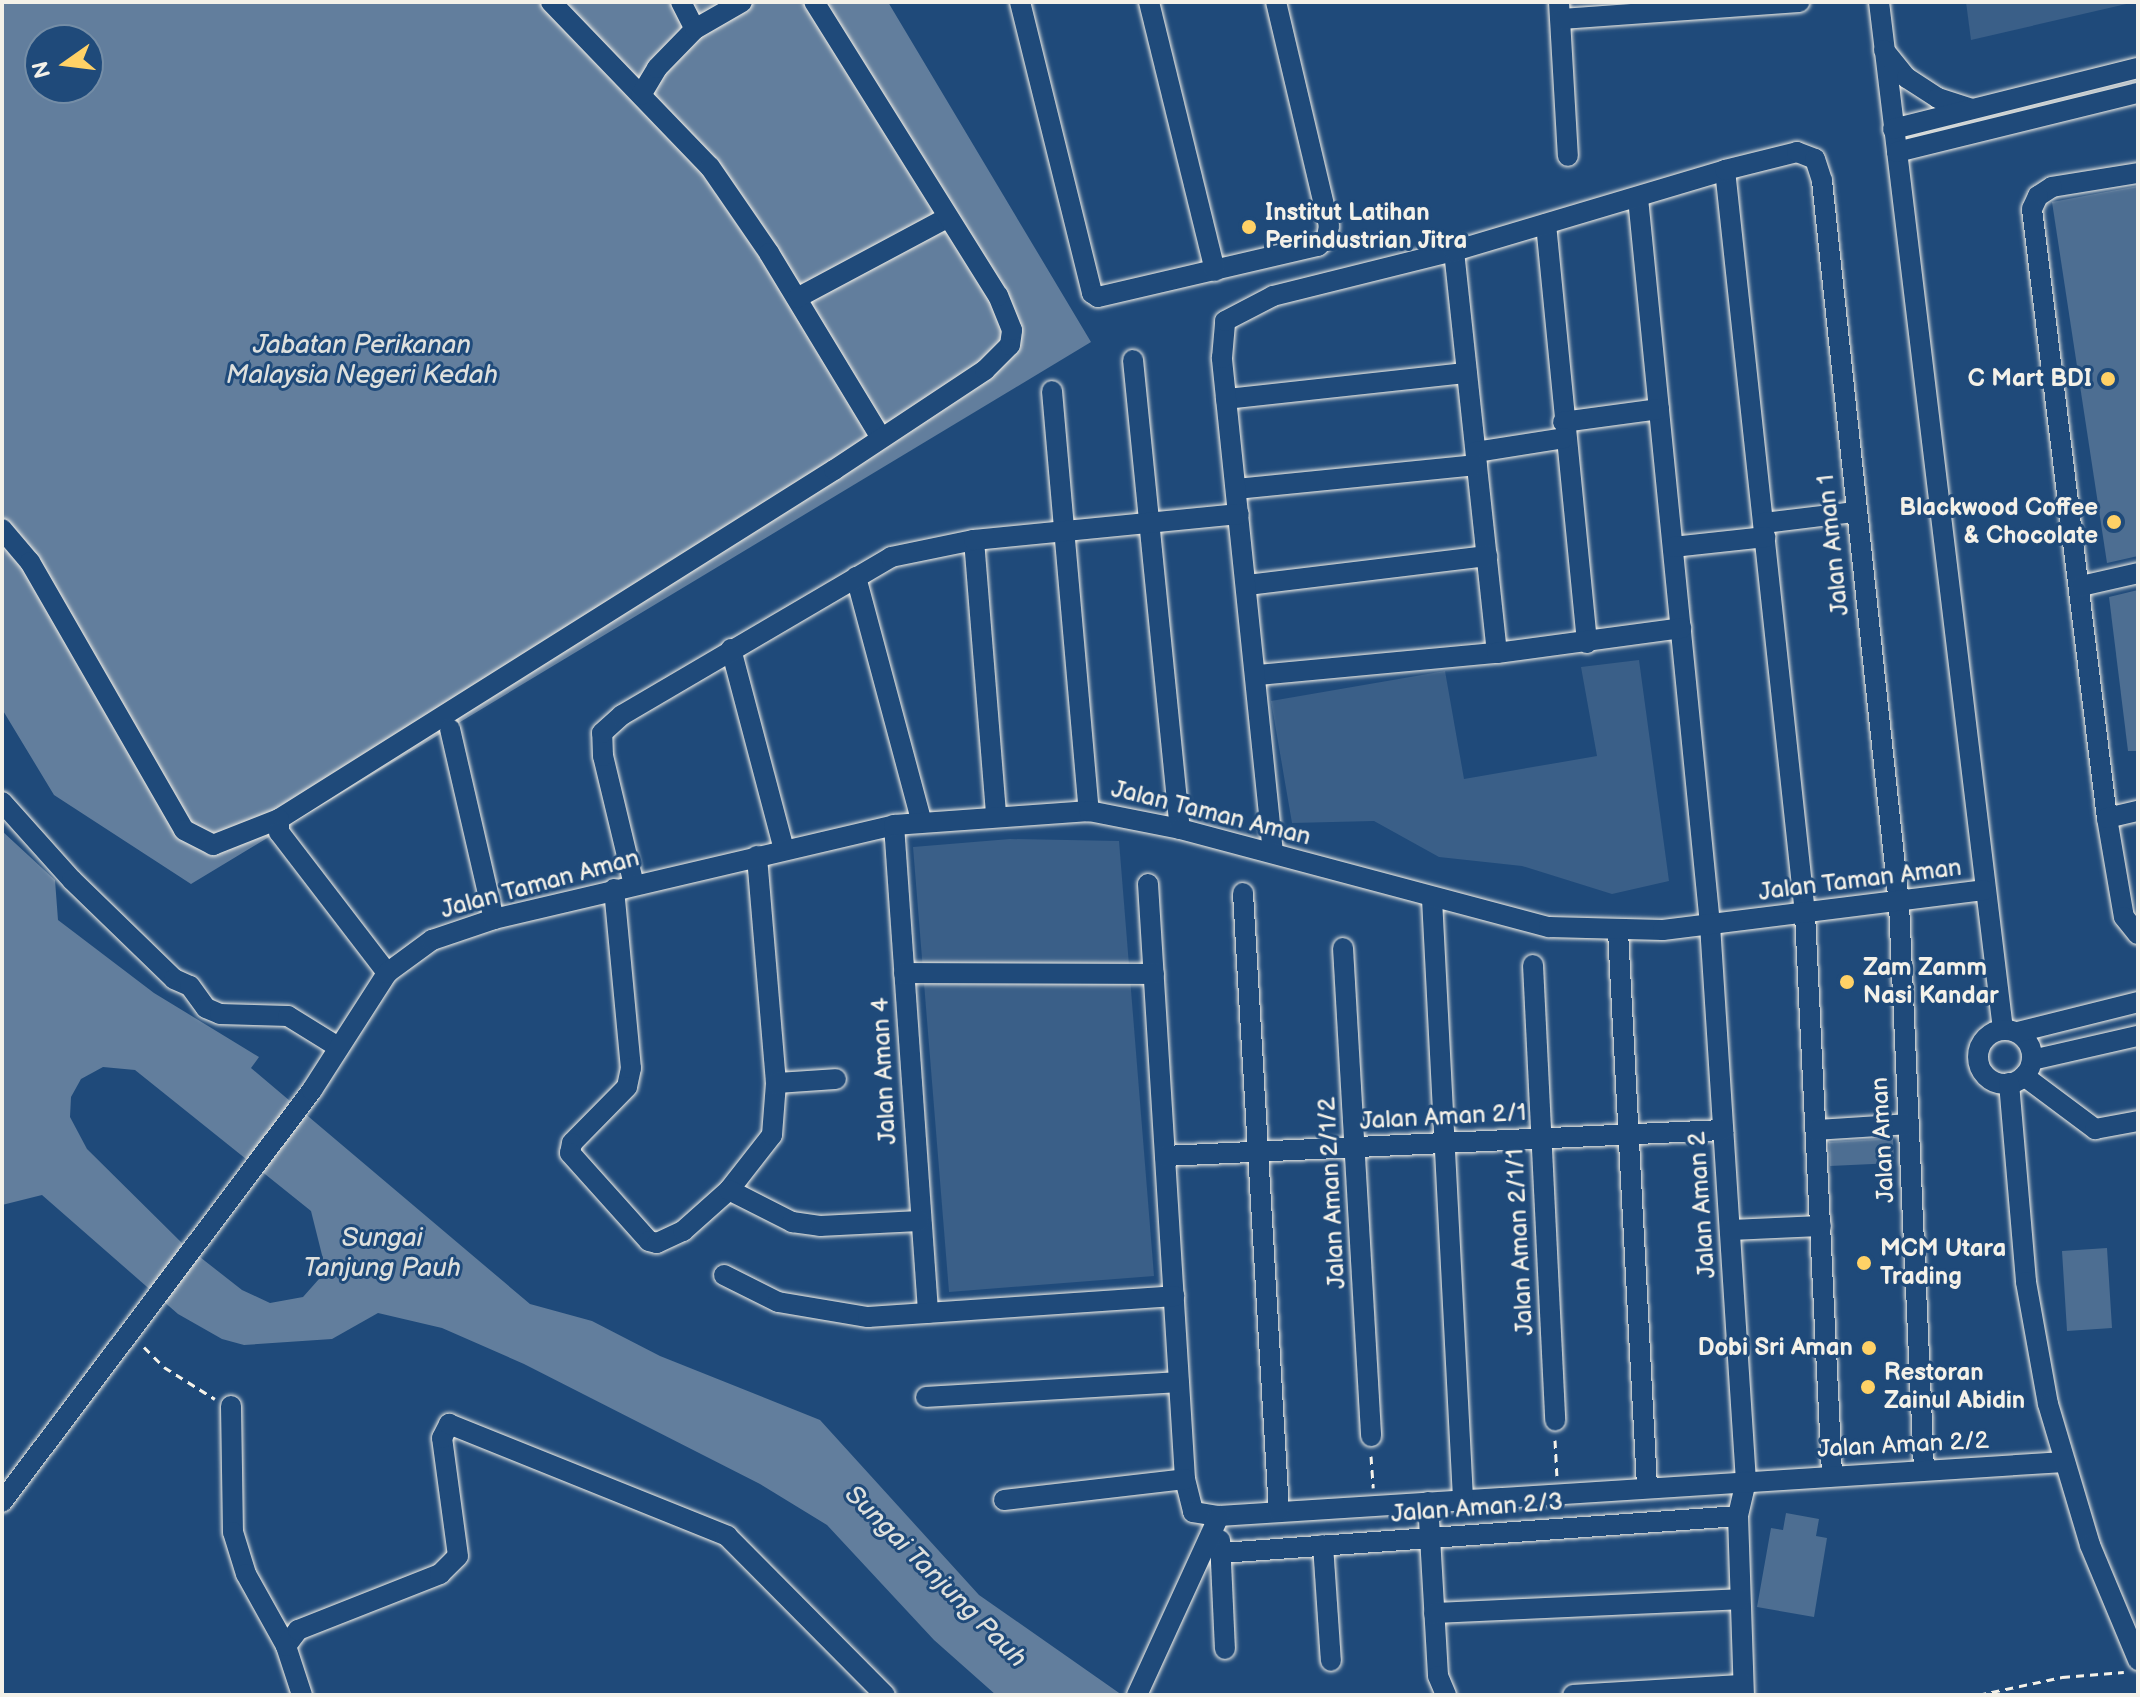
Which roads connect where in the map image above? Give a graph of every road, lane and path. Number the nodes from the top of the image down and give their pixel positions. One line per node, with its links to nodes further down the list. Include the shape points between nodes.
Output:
1 (551, 2): 15 (street)
2 (681, 2): 11 (street)
3 (742, 2): 11 (street)
4 (814, 2): 23 (street)
5 (1020, 2): 26 (street, via 1092,293 1098,297)
6 (1149, 2): 26 (street)
7 (1276, 2): 26 (street, via 1329,226 1327,237 1318,246)
8 (1799, 2): 10 (street)
9 (1879, 2): 12 (street)
10 (1560, 11): 19 (street)
11 (695, 29): 15 (street, via 657,68)
12 (1884, 50): 16 (street, via 1917,85); 17 (street)
13 (2138, 68): 16 (street)
14 (2138, 93): 18 (street)
15 (641, 95): 27 (street, via 710,167)
16 (1973, 109): 17 (street)
17 (1893, 129): 18 (street)
18 (1897, 152): 70 (street, via 1921,321)
19 (1568, 156)
20 (1725, 170): 22 (street); 37 (street, Jalan Aman 1, via 1808,153 1815,159 1822,181); 41 (street)
21 (2138, 173): 49 (street, via 2052,187 2038,196 2032,209)
22 (1638, 198): 24 (street); 32 (street, Jalan Aman 2)
23 (947, 218): 27 (street); 34 (street, via 998,296 1012,330 1010,345 985,370)
24 (1546, 224): 25 (street); 33 (street)
25 (1454, 251): 29 (street); 31 (street, via 1273,296 1238,311 1225,321 1221,336)
26 (1215, 271)
27 (797, 298): 34 (street)
28 (1133, 360): 39 (street)
29 (1467, 373): 31 (street); 35 (street)
30 (1052, 391): 42 (street)
31 (1226, 399): 36 (street)
32 (1659, 409): 33 (street); 44 (street, Jalan Aman 2)
33 (1564, 430): 35 (street); 51 (street)
34 (881, 438): 61 (street)
35 (1476, 458): 36 (street); 45 (street)
36 (1236, 489): 38 (street)
37 (1855, 512): 41 (street); 73 (street, Jalan Aman 1)
38 (1239, 514): 39 (street); 48 (street)
39 (1151, 522): 42 (street); 64 (street)
40 (2, 529): 61 (street, via 30,562 184,830 213,845)
41 (1765, 530): 44 (street); 74 (street)
42 (1064, 531): 43 (street); 57 (street)
43 (974, 540): 47 (street, via 891,557); 59 (street)
44 (1673, 547): 50 (street, Jalan Aman 2)
45 (1487, 556): 48 (street); 53 (street)
46 (2138, 573): 49 (street)
47 (856, 577): 52 (street); 62 (street)
48 (1247, 585): 54 (street)
49 (2081, 586): 60 (street)
50 (1681, 628): 51 (street); 76 (street, Jalan Aman 2)
51 (1587, 643): 53 (street)
52 (731, 649): 65 (street); 69 (street, via 622,715 602,733)
53 (1497, 653): 54 (street)
54 (1258, 675): 66 (street)
55 (450, 729): 75 (street)
56 (2, 802): 87 (street, via 72,880 174,979 190,986 206,1008 220,1014 288,1016)
57 (1089, 811): 59 (street, Jalan Taman Aman); 64 (street, Jalan Taman Aman)
58 (2138, 811): 60 (street)
59 (996, 815): 62 (street, Jalan Taman Aman)
60 (2107, 818): 78 (street, via 2124,917)
61 (279, 819): 81 (street, via 279,832)
62 (921, 820): 63 (street, Jalan Taman Aman)
63 (894, 825): 65 (street, Jalan Taman Aman); 82 (street, Jalan Aman 4)
64 (1180, 829): 66 (street, Jalan Taman Aman)
65 (784, 850): 67 (street, Jalan Taman Aman)
66 (1273, 853): 72 (street, Jalan Taman Aman)
67 (757, 856): 69 (street, Jalan Taman Aman); 90 (street)
68 (1148, 884): 83 (street)
69 (624, 887): 75 (street, Jalan Taman Aman); 101 (street, via 631,1068 627,1087 572,1143 570,1153 649,1241 657,1243 683,1231)
70 (1984, 890): 73 (street, Jalan Taman Aman); 85 (street)
71 (1243, 893): 99 (street)
72 (1432, 899): 77 (street, Jalan Taman Aman, via 1549,927); 97 (street)
73 (1899, 904): 74 (street, Jalan Taman Aman); 92 (street, Jalan Aman)
74 (1805, 914): 76 (street, Jalan Taman Aman); 94 (street)
75 (494, 919): 81 (street, Jalan Taman Aman, via 432,940)
76 (1710, 925): 77 (street, Jalan Taman Aman); 93 (street, Jalan Aman 2)
77 (1618, 931): 95 (street)
78 (2138, 934)
79 (1343, 948): 98 (street, Jalan Aman 2/1/2)
80 (1533, 965): 96 (street, Jalan Aman 2/1/1)
81 (387, 973): 87 (street, Jalan Taman Aman)
82 (904, 973): 83 (street); 102 (street, Jalan Aman 4)
83 (1154, 974): 100 (street)
84 (2138, 1002): 85 (street)
85 (2010, 1031): 88 (street, via 2029,1044); 88 (street, via 1987,1036 1978,1060 1985,1076)
86 (2138, 1036): 88 (street)
87 (338, 1047): 108 (street, Jalan Taman Aman, via 312,1090)
88 (2022, 1073): 91 (street, via 2095,1129); 114 (street, via 2026,1282)
89 (836, 1079): 90 (street)
90 (776, 1083): 101 (street, via 772,1135)
91 (2138, 1121)
92 (1908, 1124): 94 (street); 115 (street, Jalan Aman)
93 (1723, 1130): 95 (street, Jalan Aman 2/1); 104 (street, Jalan Aman 2)
94 (1816, 1130): 103 (street)
95 (1628, 1134): 96 (street, Jalan Aman 2/1); 119 (street)
96 (1541, 1138): 97 (street, Jalan Aman 2/1); 112 (street, Jalan Aman 2/1/1)
97 (1445, 1143): 98 (street, Jalan Aman 2/1); 121 (street)
98 (1356, 1147): 99 (street, Jalan Aman 2/1); 113 (street, Jalan Aman 2/1/2)
99 (1257, 1151): 100 (street, Jalan Aman 2/1); 126 (street)
100 (1165, 1156): 106 (street)
101 (729, 1190): 102 (street, via 806,1224)
102 (919, 1221): 107 (street, Jalan Aman 4)
103 (1821, 1226): 104 (street); 116 (street)
104 (1730, 1230): 118 (street, Jalan Aman 2)
105 (724, 1275): 107 (street, via 810,1311 868,1317)
106 (1174, 1296): 107 (street); 109 (street)
107 (928, 1313)
108 (130, 1333): 111 (path, via 200,1393); 123 (street, Jalan Taman Aman)
109 (1179, 1382): 110 (street); 117 (street)
110 (926, 1397)
111 (231, 1406): 134 (street, via 236,1541 257,1598)
112 (1555, 1420): 120 (path)
113 (1371, 1436): 125 (path)
114 (2064, 1462): 115 (street, Jalan Aman 2/2); 136 (street, via 2090,1545)
115 (1924, 1470): 116 (street, Jalan Aman 2/2)
116 (1832, 1475): 118 (street, Jalan Aman 2/2)
117 (1185, 1479): 122 (street); 127 (street, via 1193,1512)
118 (1746, 1481): 119 (street, Jalan Aman 2/2); 128 (street, Jalan Aman 2)
119 (1647, 1487): 120 (street, Jalan Aman 2/2)
120 (1557, 1493): 121 (street, Jalan Aman 2/2)
121 (1463, 1499): 124 (street, Jalan Aman 2/2)
122 (1004, 1500)
123 (2, 1502)
124 (1428, 1502): 125 (street, Jalan Aman 2/2); 129 (street)
125 (1374, 1505): 126 (street, Jalan Aman 2/2)
126 (1279, 1511): 127 (street, Jalan Aman 2/2)
127 (1219, 1516): 131 (street); 143 (street)
128 (1738, 1516): 129 (street, Jalan Aman 2/3); 132 (street, Jalan Aman 2)
129 (1430, 1536): 130 (street, Jalan Aman 2/3); 133 (street)
130 (1323, 1545): 131 (street, Jalan Aman 2/3); 137 (street)
131 (1221, 1553): 135 (street)
132 (1740, 1599): 133 (street); 139 (street, Jalan Aman 2)
133 (1434, 1613): 144 (street, via 1438,1676)
134 (286, 1646): 141 (street); 142 (street, via 298,1630 452,1567 459,1538 442,1438 449,1424 531,1454 633,1503 727,1536)
135 (1225, 1649)
136 (2138, 1660)
137 (1331, 1661)
138 (2138, 1671): 146 (path, via 2062,1677)
139 (1744, 1690): 140 (street)
140 (1654, 1692): 145 (street)
141 (302, 1695)
142 (885, 1695)
143 (1137, 1695)
144 (1446, 1695)
145 (1573, 1695)
146 (1978, 1695)

